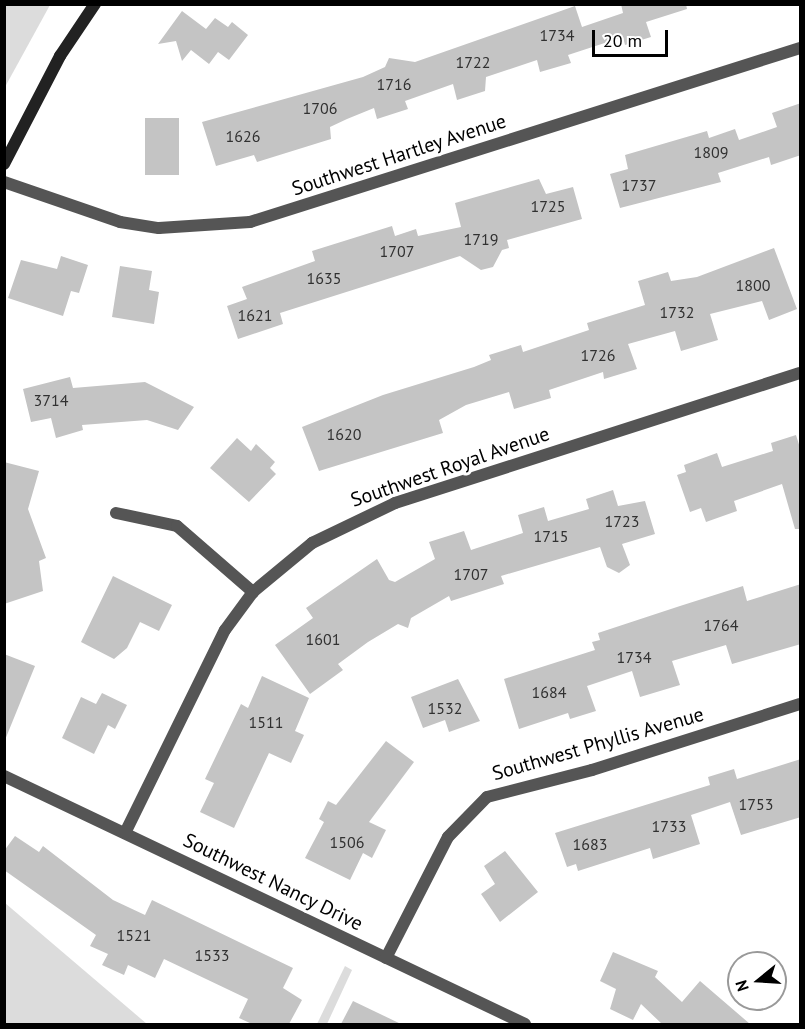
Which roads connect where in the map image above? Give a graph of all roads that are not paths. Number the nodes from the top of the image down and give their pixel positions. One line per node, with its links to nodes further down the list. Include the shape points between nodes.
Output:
1 (95, 4): 3 (main road, via 60,56)
2 (801, 48): 4 (street, Southwest Hartley Avenue, via 250,222 159,228 120,222)
3 (4, 164)
4 (4, 182)
5 (801, 373): 7 (street, Southwest Royal Avenue, via 395,503 312,543)
6 (116, 513): 7 (street, via 177,526)
7 (253, 592): 10 (street, Southwest Royal Avenue, via 206,662)
8 (801, 704): 11 (street, Southwest Phyllis Avenue, via 592,770 487,797 448,837)
9 (4, 776): 10 (street, Southwest Nancy Drive)
10 (125, 832): 11 (street, Southwest Nancy Drive)
11 (386, 958): 12 (street, Southwest Nancy Drive)
12 (525, 1024)

